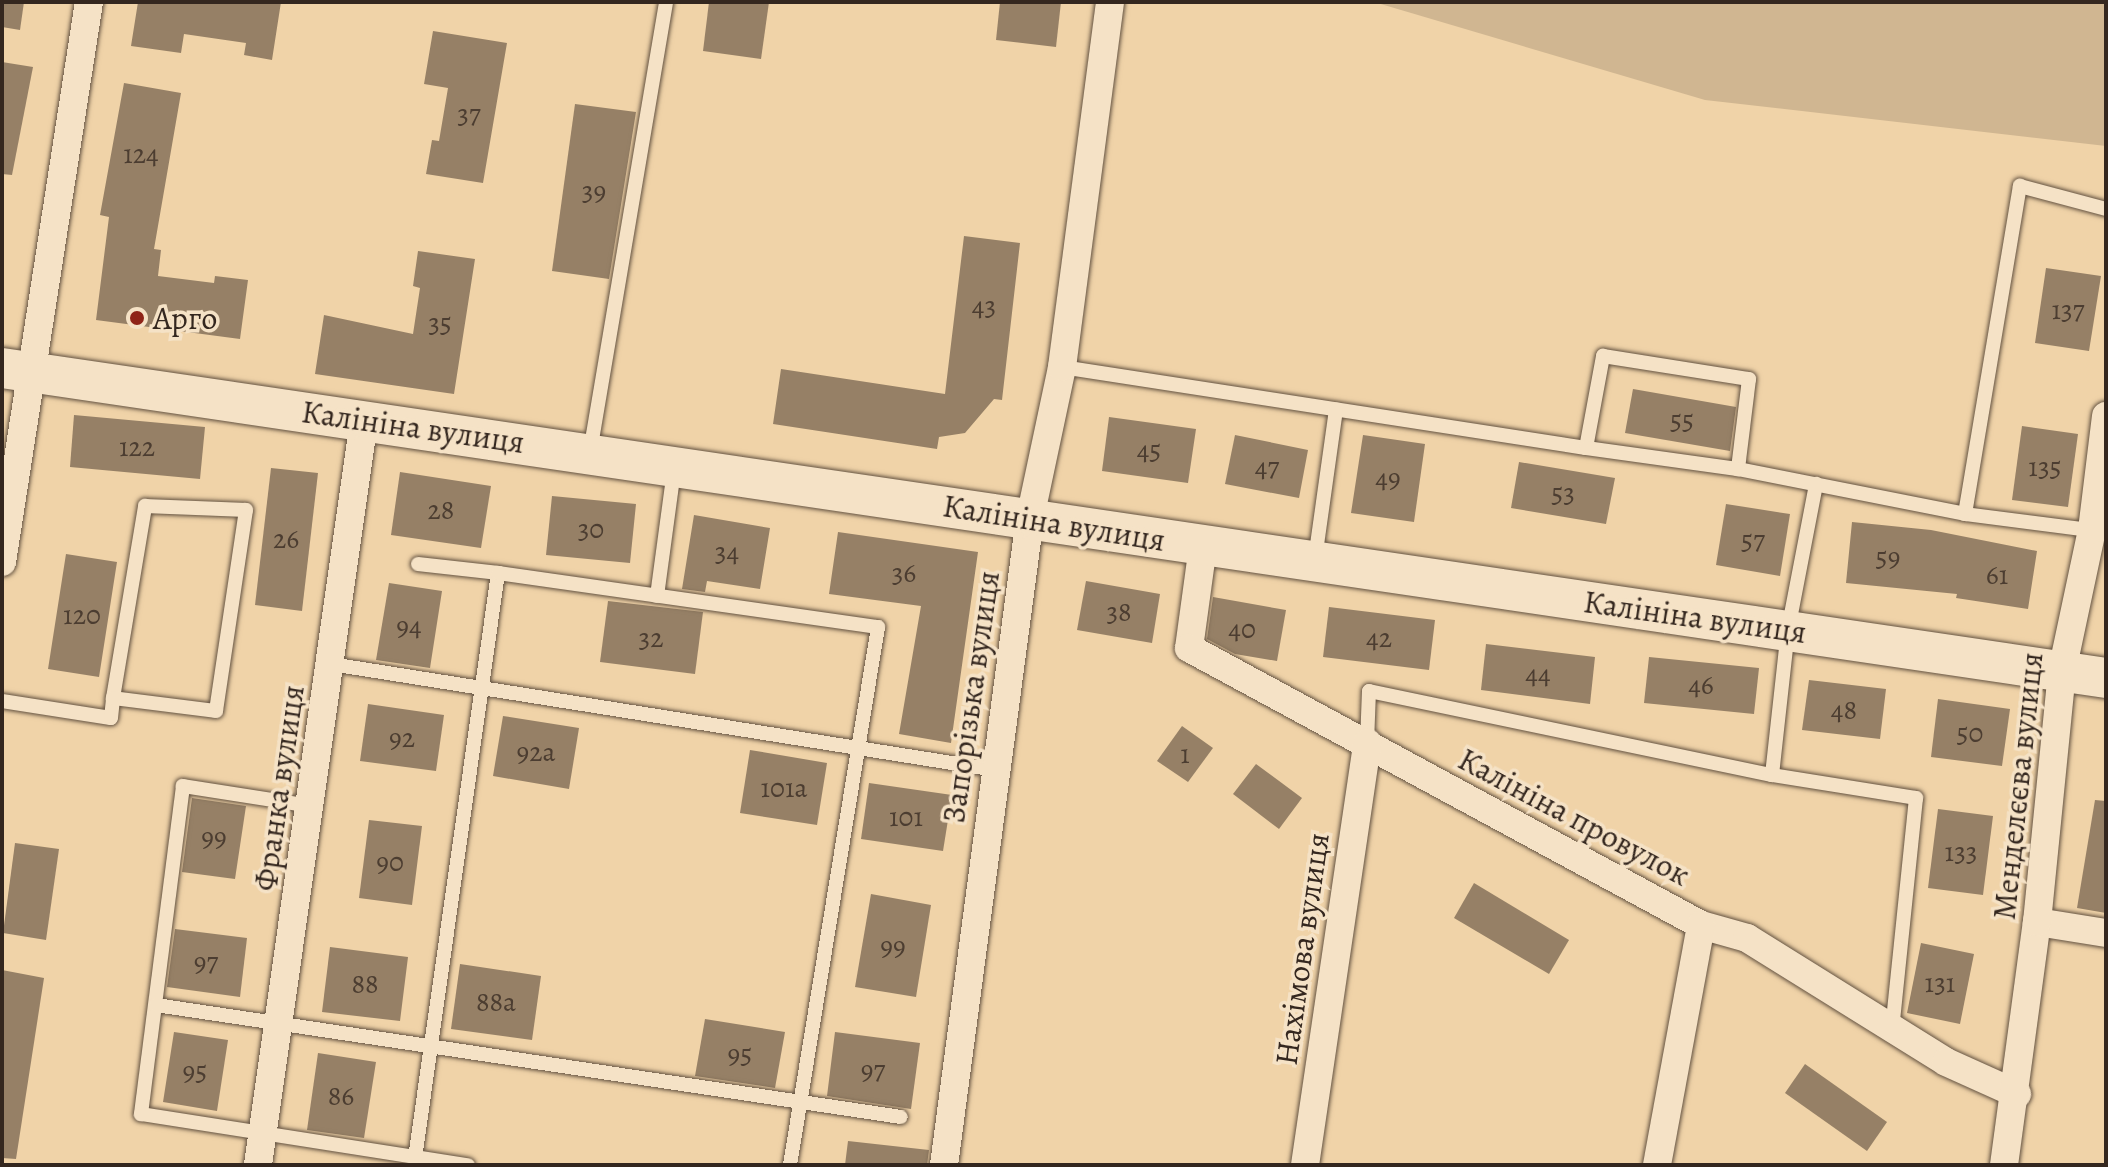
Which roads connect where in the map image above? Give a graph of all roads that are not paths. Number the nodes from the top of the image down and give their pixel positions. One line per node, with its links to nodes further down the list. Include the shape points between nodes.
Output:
1 (89, 2): 6 (street)
2 (666, 2): 11 (lane)
3 (1110, 2): 5 (street, Запорізька вулиця)
4 (2106, 209): 15 (lane, via 2020,186)
5 (1062, 367): 7 (lane); 16 (street, Запорізька вулиця)
6 (16, 370): 9 (street, Калініна вулиця); 20 (street)
7 (1336, 409): 10 (lane); 19 (lane)
8 (2106, 416): 17 (street, Менделєєва вулиця)
9 (364, 420): 11 (street, Калініна вулиця); 25 (street, Франка вулиця)
10 (1586, 448): 13 (lane); 13 (lane, via 1603,356 1749,379)
11 (590, 452): 12 (street, Калініна вулиця)
12 (674, 466): 16 (street, Калініна вулиця); 23 (lane)
13 (1738, 469): 14 (lane)
14 (1816, 484): 15 (lane); 24 (lane)
15 (1965, 514): 17 (lane)
16 (1030, 518): 18 (street, Калініна вулиця); 33 (street, Запорізька вулиця)
17 (2099, 531): 26 (street, Менделєєва вулиця)
18 (1203, 546): 19 (street, Калініна вулиця); 31 (street, Калініна провулок, via 1189,648)
19 (1315, 560): 24 (street, Калініна вулиця)
20 (2, 562)
21 (418, 564): 22 (lane)
22 (498, 573): 23 (lane); 28 (lane)
23 (657, 596): 32 (lane, via 878,627)
24 (1788, 630): 26 (street, Калініна вулиця); 34 (lane)
25 (331, 664): 28 (lane); 35 (street, Франка вулиця)
26 (2062, 671): 27 (street, Калініна вулиця); 36 (street, Менделєєва вулиця)
27 (2106, 678)
28 (481, 692): 32 (lane); 42 (lane)
29 (113, 698): 29 (lane, via 145,506 246,510 216,711); 30 (lane, via 111,718)
30 (2, 701)
31 (1367, 743): 34 (lane, via 1369,691); 37 (street, Калініна провулок); 52 (street, Нахімова вулиця)
32 (859, 747): 33 (lane); 44 (lane)
33 (996, 770): 51 (street, Запорізька вулиця)
34 (1772, 775): 41 (lane, via 1916,798)
35 (312, 806): 39 (lane, via 183,786); 40 (street, Франка вулиця)
36 (2037, 922): 38 (street); 43 (street, Менделєєва вулиця)
37 (1701, 925): 41 (street, Калініна провулок, via 1747,938); 53 (street)
38 (2106, 933)
39 (156, 1005): 40 (lane); 46 (lane, via 141,1114)
40 (280, 1023): 42 (lane); 46 (street, Франка вулиця)
41 (1892, 1029): 43 (street, Калініна провулок, via 1982,1081)
42 (429, 1045): 44 (lane); 47 (lane)
43 (2017, 1094): 54 (street, Менделєєва вулиця)
44 (800, 1104): 45 (lane); 50 (lane)
45 (901, 1117)
46 (264, 1131): 47 (lane); 48 (street, Франка вулиця)
47 (415, 1158): 49 (lane)
48 (258, 1165)
49 (468, 1165)
50 (790, 1165)
51 (944, 1165)
52 (1305, 1165)
53 (1657, 1165)
54 (2004, 1165)

